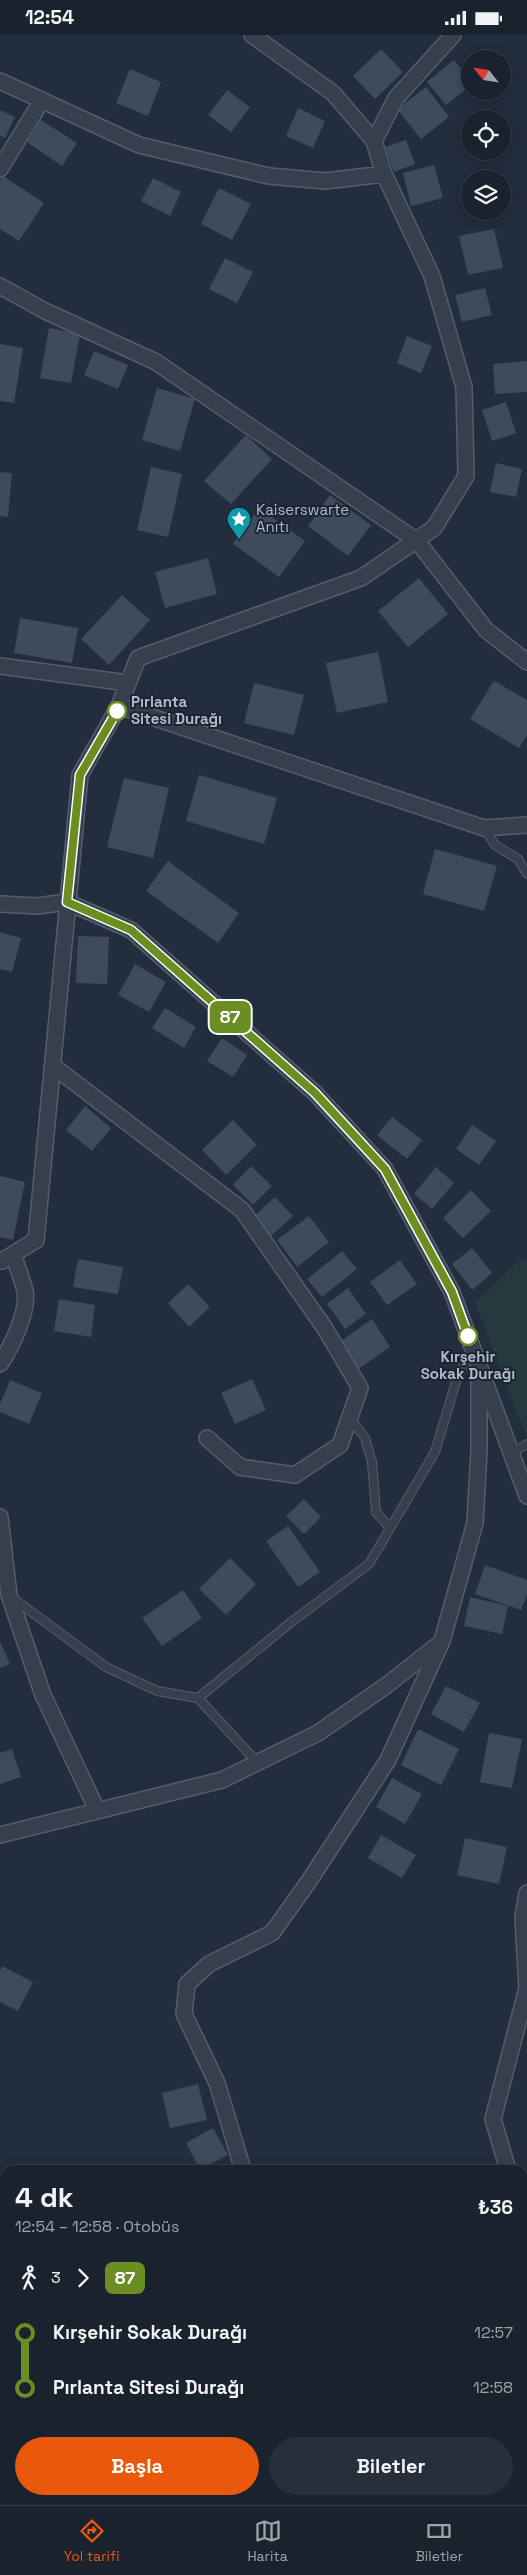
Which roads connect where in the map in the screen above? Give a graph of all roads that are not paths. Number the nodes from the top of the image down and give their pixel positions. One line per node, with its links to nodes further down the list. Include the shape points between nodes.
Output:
1 (252, 35): 5 (street, via 333,93)
2 (453, 35): 5 (street, via 396,98)
3 (0, 81): 4 (street)
4 (42, 100): 6 (street); 7 (street, via 139,145 269,176 325,181)
5 (374, 141): 7 (street)
6 (0, 169)
7 (384, 174): 9 (street, via 432,277 464,387 466,476 434,528)
8 (0, 286): 9 (street, via 45,311 156,362)
9 (416, 541): 10 (street, via 486,630); 12 (street, via 361,578 138,658)
10 (527, 662)
11 (0, 666): 12 (street)
12 (128, 683): 13 (street)
13 (120, 706): 15 (street); 17 (street, via 80,775)
14 (527, 825): 15 (street)
15 (484, 828): 16 (lane, via 496,845 518,859)
16 (527, 874)
17 (67, 902): 18 (street); 19 (street); 21 (street, via 131,930 315,1093 385,1169 452,1292)
18 (0, 904)
19 (53, 1066): 20 (street, via 36,1240); 24 (street, via 242,1210 324,1327 360,1388)
20 (6, 1257): 22 (street, via 25,1293 25,1309)
21 (473, 1350): 23 (street); 30 (lane, via 458,1375 435,1452)
22 (0, 1364)
23 (479, 1367): 27 (street); 32 (street, via 475,1523)
24 (350, 1418): 25 (street, via 340,1445 296,1475 240,1467); 30 (lane, via 365,1438 372,1462 376,1512)
25 (207, 1438)
26 (527, 1444): 27 (lane)
27 (511, 1453): 28 (street)
28 (527, 1496)
29 (0, 1517): 31 (street)
30 (389, 1527): 33 (lane, via 369,1564)
31 (9, 1595): 33 (lane, via 106,1667 158,1691); 35 (street, via 44,1695)
32 (442, 1641): 34 (street, via 318,1733); 39 (street, via 388,1760 272,1933 210,1964 187,1983 184,2014 217,2083)
33 (198, 1698): 34 (lane)
34 (257, 1763): 35 (street, via 222,1780)
35 (97, 1810): 36 (street)
36 (0, 1835)
37 (527, 1893): 38 (street, via 523,1918)
38 (526, 1951): 40 (street, via 527,1988 492,2119)
39 (242, 2165)
40 (506, 2165)

